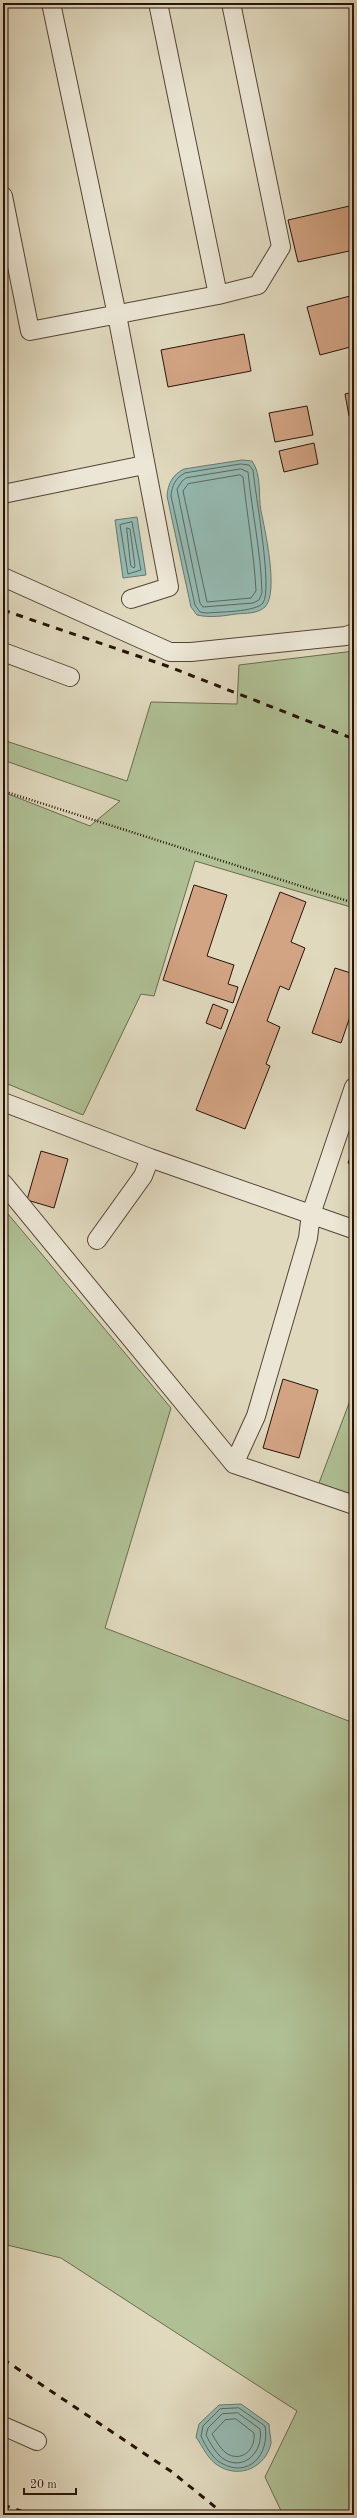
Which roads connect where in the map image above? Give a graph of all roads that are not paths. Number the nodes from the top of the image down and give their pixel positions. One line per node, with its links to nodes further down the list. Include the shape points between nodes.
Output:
1 (51, 3): 6 (street)
2 (158, 3): 5 (street)
3 (230, 3): 5 (street, via 280,247 258,285)
4 (3, 196): 6 (street, via 30,330)
5 (218, 295): 6 (street)
6 (117, 315): 7 (street)
7 (144, 465): 8 (street); 10 (street, via 169,588)
8 (3, 494)
9 (3, 577): 11 (street, via 170,652 346,636)
10 (131, 599)
11 (354, 632)
12 (3, 652): 13 (street)
13 (70, 677)
14 (354, 1087): 18 (street)
15 (3, 1102): 16 (street)
16 (150, 1158): 18 (street); 20 (street, via 142,1176)
17 (3, 1183): 21 (street)
18 (311, 1214): 19 (street); 21 (street, via 308,1238 256,1416)
19 (350, 1228)
20 (97, 1240)
21 (234, 1464): 22 (street)
22 (354, 1505)
23 (3, 2426): 24 (street)
24 (37, 2441)

